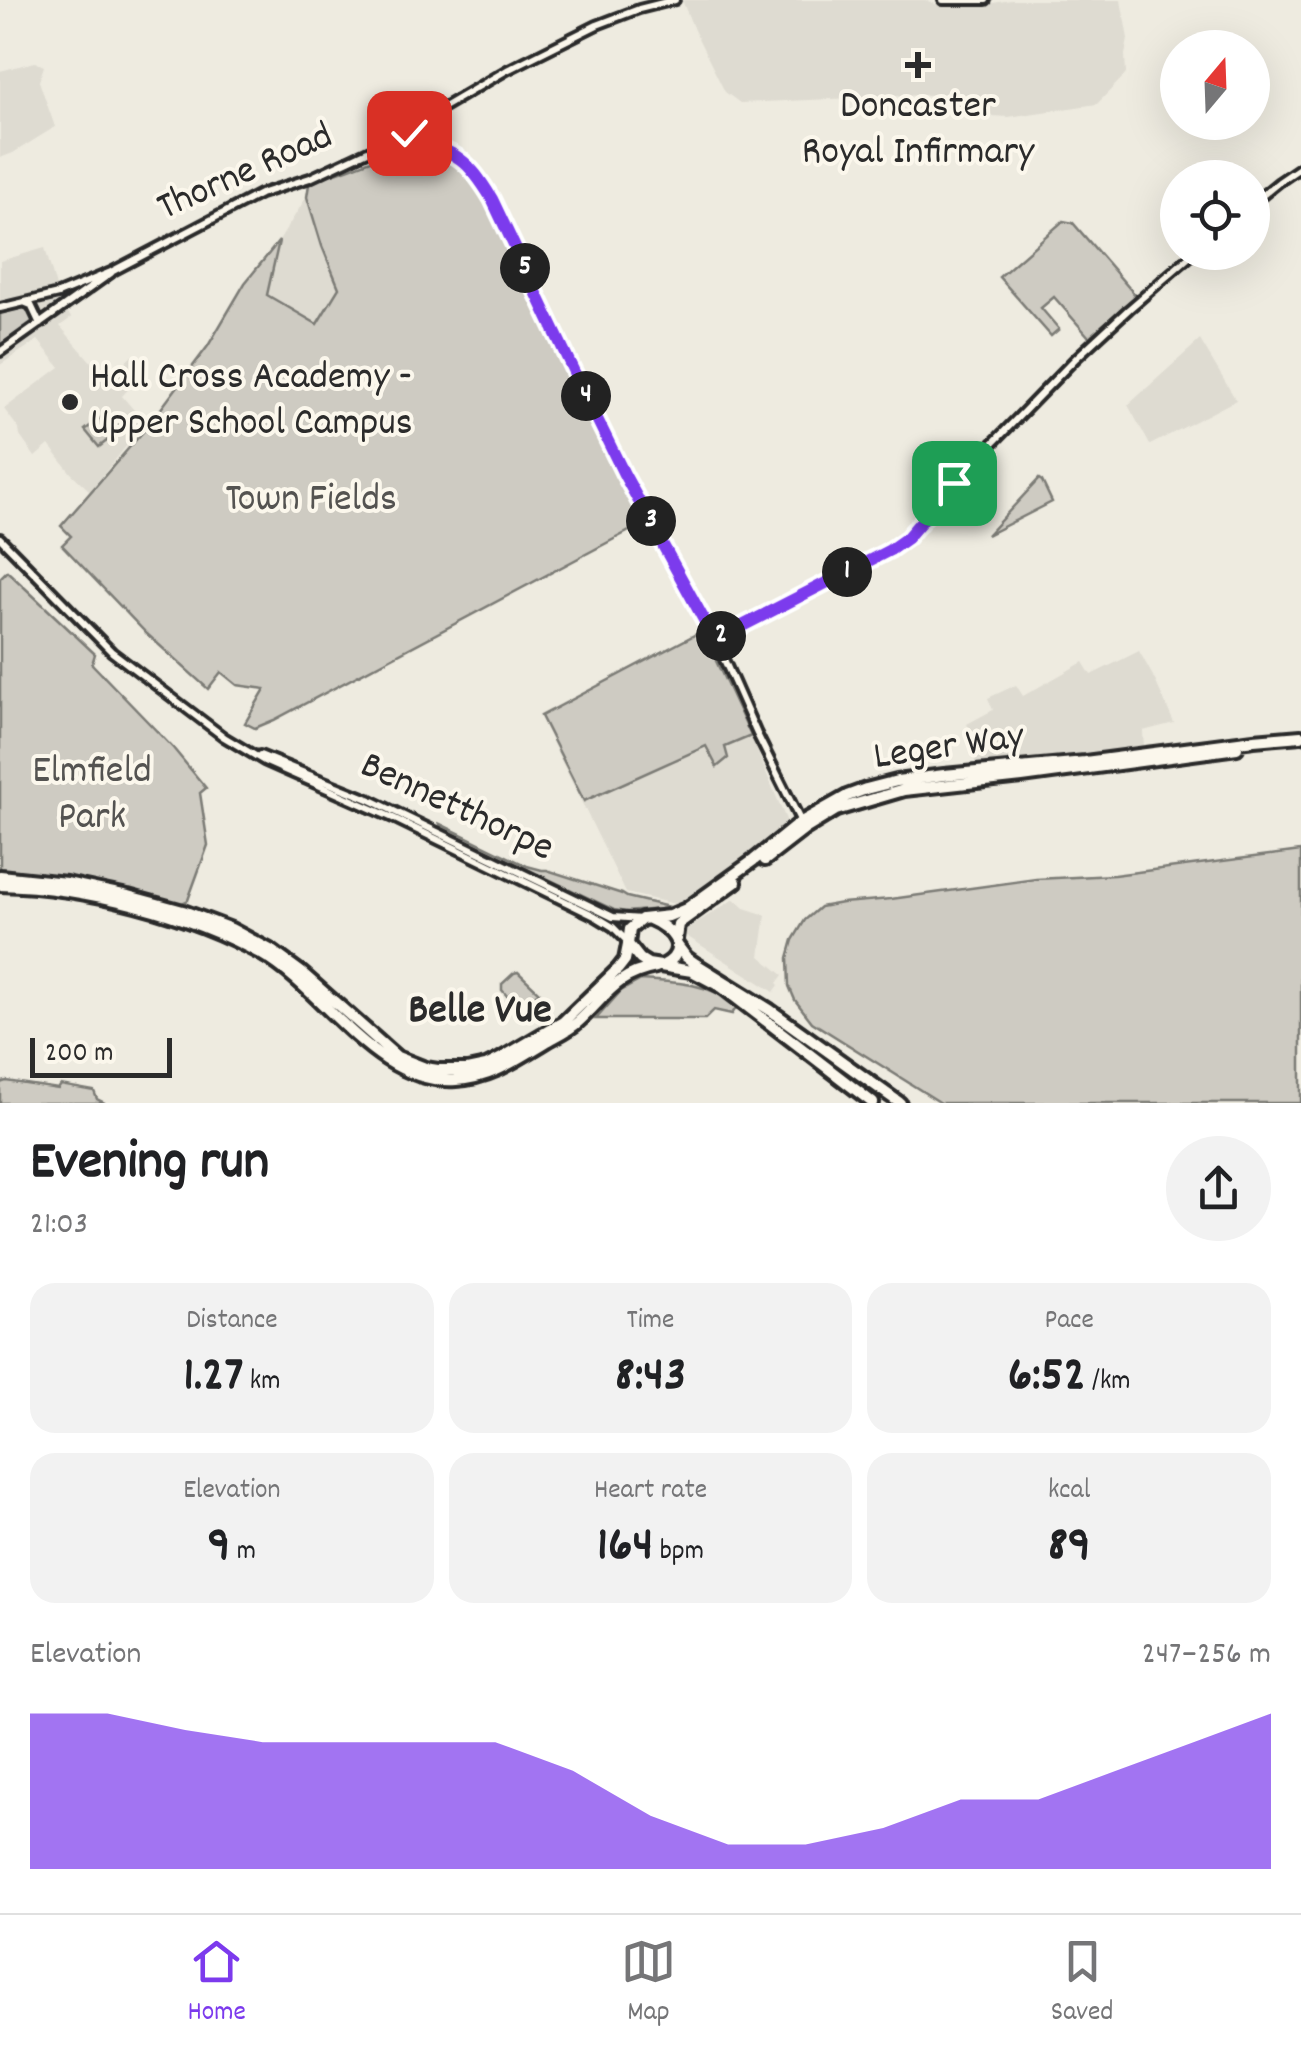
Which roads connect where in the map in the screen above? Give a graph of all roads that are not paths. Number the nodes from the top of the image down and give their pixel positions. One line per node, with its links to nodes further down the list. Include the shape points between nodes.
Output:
1 (675, 0): 4 (street, Thorne Road, via 598,25)
2 (943, 0): 3 (street)
3 (986, 0)
4 (406, 129): 5 (street, Thorne Road); 6 (street)
5 (394, 136): 6 (street); 10 (street, Thorne Road, via 260,194)
6 (413, 140): 16 (street, via 449,151 477,174 624,474)
7 (1301, 167): 8 (street)
8 (1270, 189)
9 (1174, 270): 16 (street, via 1076,358 907,538)
10 (112, 272): 11 (street, Thorne Road); 13 (street, Thorne Road)
11 (24, 303): 12 (street, Thorne Road); 13 (street)
12 (0, 308)
13 (40, 324): 14 (street, Thorne Road)
14 (0, 352)
15 (0, 538): 18 (street, Bennetthorpe, via 112,652)
16 (715, 640): 19 (street)
17 (1299, 736): 19 (highway, Leger Way, via 904,790)
18 (245, 749): 22 (street, Bennetthorpe, via 371,800 613,917); 24 (street, Bennetthorpe, via 595,916)
19 (803, 826): 22 (highway, Leger Way, via 686,910); 23 (highway, Leger Way, via 678,924)
20 (0, 876): 24 (highway, via 128,896 231,929 302,973 398,1057 438,1070 486,1066 563,1022 618,969)
21 (0, 886): 26 (highway, via 105,898 220,934 267,958 391,1063 439,1080 505,1068 573,1026)
22 (644, 918): 23 (highway, via 664,926); 24 (highway, via 630,929)
23 (676, 942): 25 (highway, via 675,955); 29 (highway, via 686,957)
24 (628, 943): 25 (highway, via 640,959)
25 (659, 967): 26 (highway); 27 (highway, via 692,971)
26 (628, 974): 27 (highway, via 689,975)
27 (722, 987): 28 (highway)
28 (873, 1103)
29 (900, 1103)

